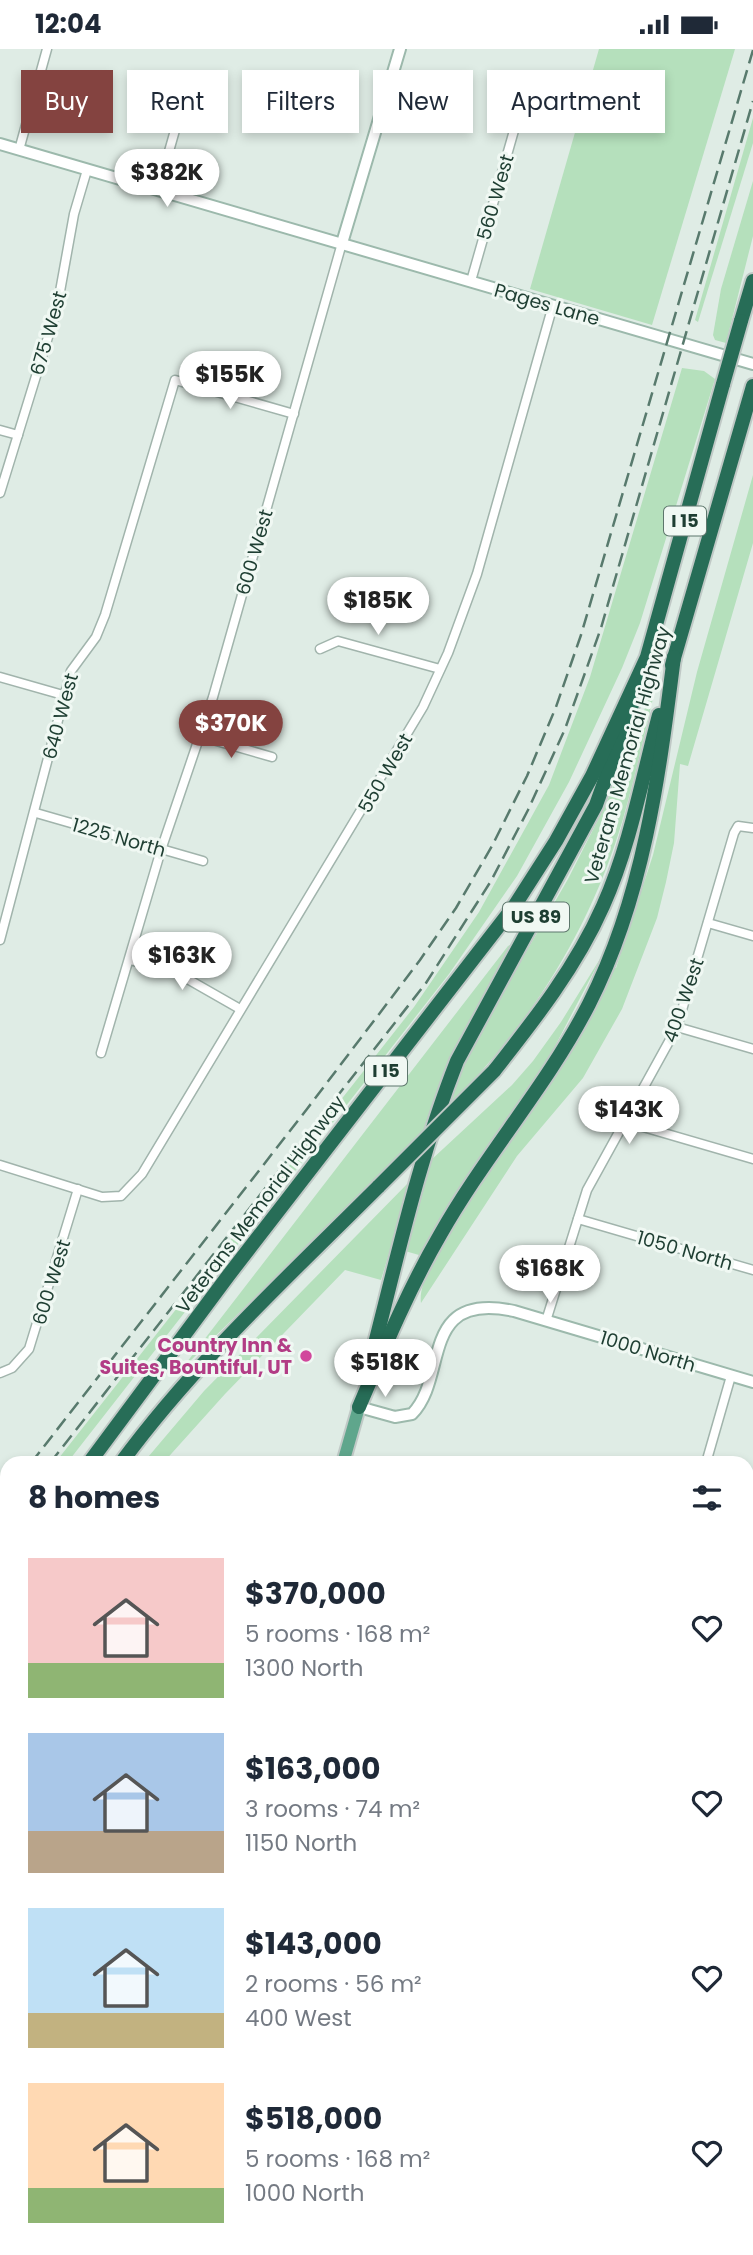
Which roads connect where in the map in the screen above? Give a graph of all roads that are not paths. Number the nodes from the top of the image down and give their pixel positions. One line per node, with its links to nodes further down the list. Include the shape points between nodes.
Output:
1 (47, 49): 6 (street)
2 (400, 49): 9 (street, 600 West)
3 (174, 133): 8 (street)
4 (513, 133): 10 (street, 560 West)
5 (0, 144): 6 (street, Pages Lane)
6 (19, 150): 7 (street, Pages Lane)
7 (87, 170): 8 (street, Pages Lane); 17 (street, 675 West, via 57,307)
8 (158, 190): 9 (street, Pages Lane)
9 (342, 243): 10 (street, Pages Lane); 15 (street, 600 West)
10 (471, 281): 12 (street, Pages Lane)
11 (753, 281): 20 (highway, Veterans Memorial Highway / I 15, bridge)
12 (553, 305): 13 (street, Pages Lane); 22 (street, 550 West, via 477,574)
13 (753, 364)
14 (752, 388): 21 (highway, Veterans Memorial Highway / I 15)
15 (294, 414): 24 (street, 640 West, via 175,380 104,615 96,637 71,671); 25 (street, 600 West)
16 (0, 430): 17 (street)
17 (18, 435): 18 (street, 675 West)
18 (0, 493)
19 (320, 649): 22 (street, via 338,641)
20 (647, 657): 49 (highway, US 89, via 596,805 475,1023 440,1104); 50 (highway, Veterans Memorial Highway / I 15, via 592,776 515,905)
21 (674, 657): 49 (highway, US 89, via 658,779 638,872 608,962 589,1005 548,1073 440,1234 398,1315); 51 (highway, Veterans Memorial Highway / I 15, bridge, via 621,860 572,967 494,1071 205,1363)
22 (440, 669): 35 (street, 550 West, via 423,708 363,810)
23 (0, 677): 24 (street)
24 (63, 695): 27 (street, 640 West)
25 (199, 736): 26 (street); 29 (street, 600 West)
26 (272, 757)
27 (36, 813): 29 (street, 1225 North); 33 (street, 640 West)
28 (753, 828): 31 (street, 400 West, via 738,826)
29 (161, 850): 30 (street, 1225 North); 34 (street, 600 West)
30 (203, 861)
31 (708, 923): 32 (street); 36 (street, 400 West)
32 (753, 936)
33 (0, 940)
34 (130, 960): 35 (street, via 177,973); 38 (street, 600 West)
35 (240, 1009): 42 (street, 550 West, via 142,1174 121,1196 102,1197)
36 (677, 1027): 37 (street); 39 (street, 400 West)
37 (753, 1048)
38 (101, 1053)
39 (626, 1122): 40 (street); 43 (street, 400 West, via 587,1190)
40 (753, 1159)
41 (0, 1165): 42 (street)
42 (78, 1189): 46 (street, 600 West, via 29,1349 12,1368)
43 (578, 1219): 44 (street, 1050 North); 45 (street, 400 West)
44 (753, 1270)
45 (546, 1321): 47 (street, 1000 North); 49 (street, 1000 North, via 498,1308 470,1312 452,1324 440,1340 421,1402 412,1414 395,1417)
46 (0, 1373)
47 (731, 1376): 48 (street, 1000 North); 53 (street)
48 (753, 1382)
49 (359, 1407): 52 (main road, US 89)
50 (94, 1456)
51 (126, 1456)
52 (345, 1456)
53 (708, 1456)

